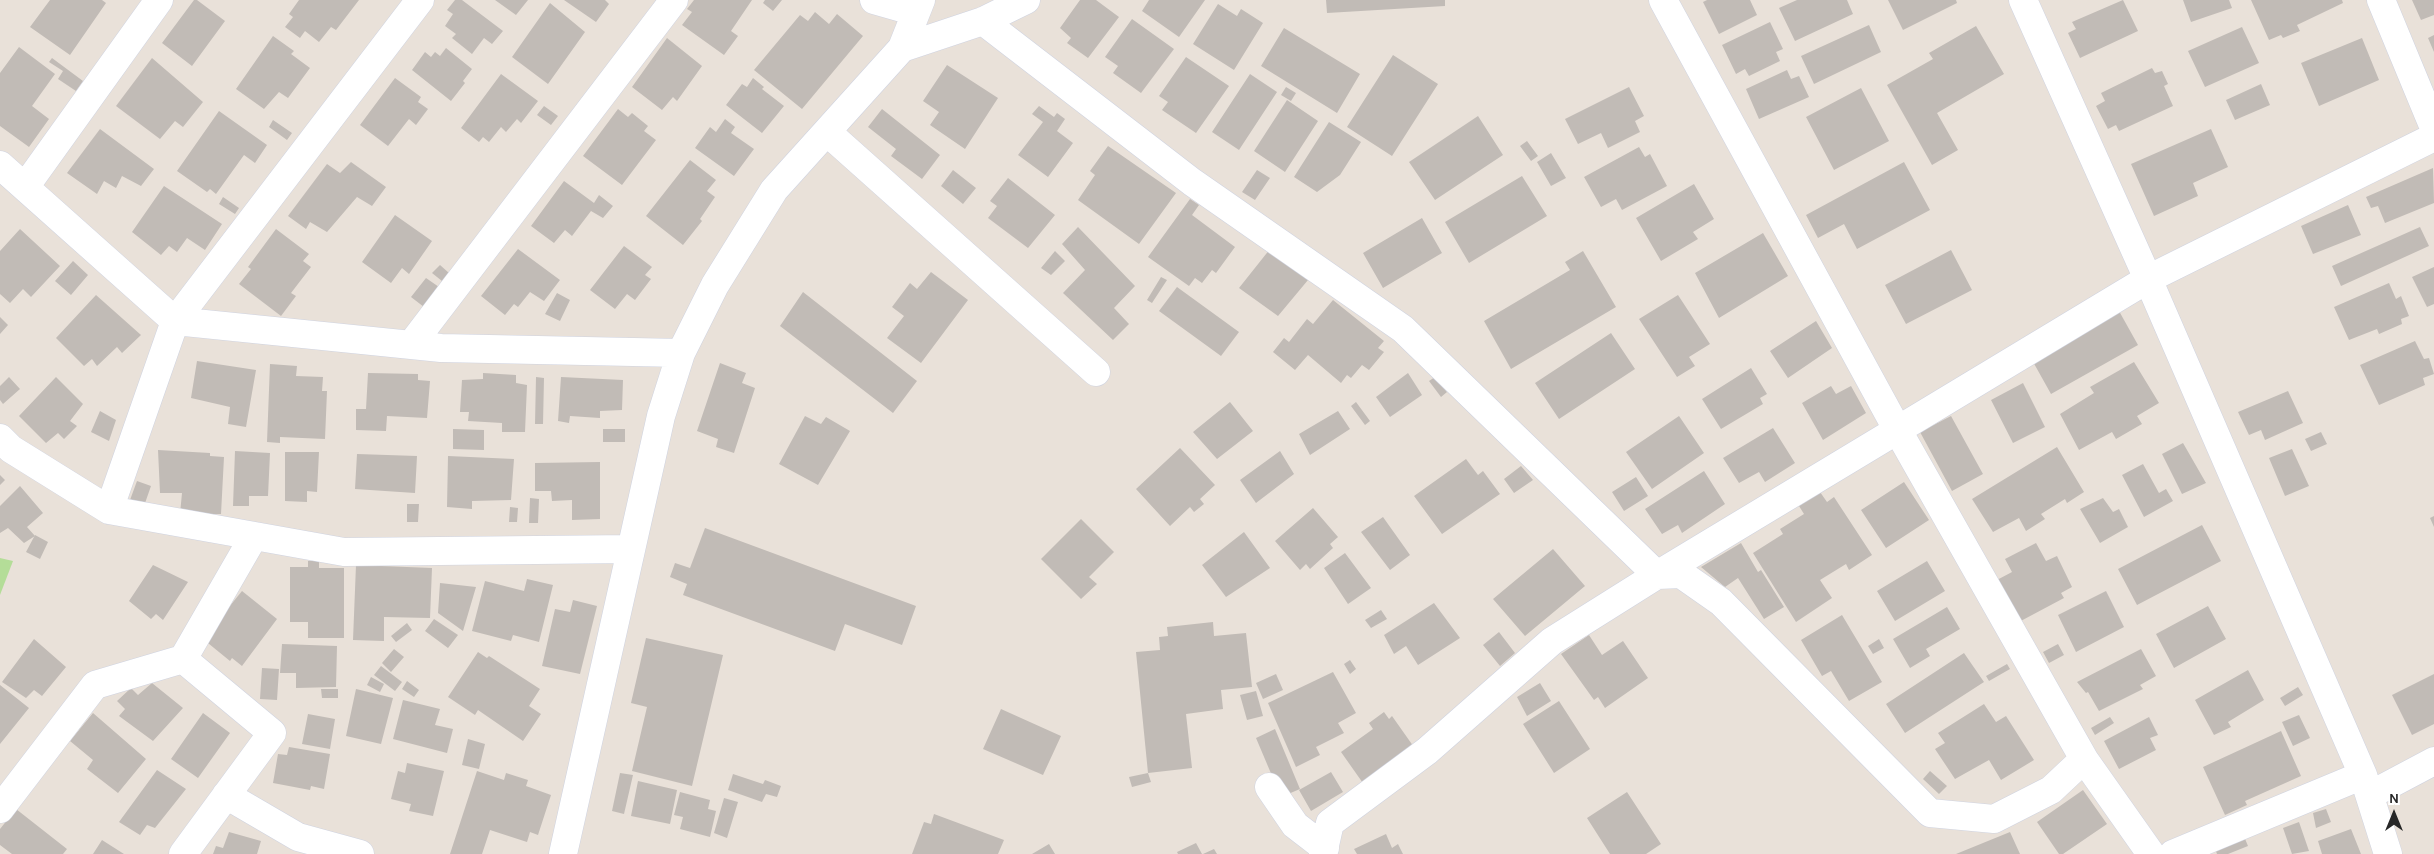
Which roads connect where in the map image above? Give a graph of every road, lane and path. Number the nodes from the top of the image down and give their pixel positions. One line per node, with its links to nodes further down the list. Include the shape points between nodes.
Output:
1 (159, 0): 16 (street)
2 (420, 0): 18 (street)
3 (674, 0): 19 (street)
4 (874, 0): 9 (street)
5 (1026, 0): 10 (street)
6 (1663, 0): 22 (street)
7 (2023, 0): 17 (street)
8 (2381, 0): 12 (street)
9 (919, 6): 11 (street)
10 (983, 21): 11 (street); 27 (street, via 1192,182 1402,329)
11 (902, 48): 13 (street)
12 (2434, 128)
13 (827, 132): 20 (street, via 774,190 715,285); 21 (street)
14 (2434, 137): 17 (street)
15 (0, 165): 16 (street)
16 (25, 187): 18 (street)
17 (2148, 279): 22 (street); 31 (street)
18 (175, 321): 19 (street); 24 (street)
19 (411, 345): 20 (street)
20 (681, 353): 26 (street, via 661,416)
21 (1096, 372)
22 (1897, 429): 27 (street); 29 (street)
23 (0, 438): 24 (street, via 11,449)
24 (109, 510): 25 (street)
25 (254, 536): 26 (street, via 344,552); 28 (street)
26 (631, 548): 38 (street)
27 (1657, 575): 29 (street, via 1681,574 1721,602 1930,813 1994,819 2051,790); 35 (street, via 1552,641 1427,750 1330,823)
28 (183, 659): 33 (street, via 272,733); 34 (street, via 95,685)
29 (2084, 758): 39 (street)
30 (2434, 760): 31 (street)
31 (2367, 785): 40 (street); 41 (street)
32 (1269, 787): 35 (street, via 1295,825)
33 (226, 795): 36 (street); 37 (street, via 298,837)
34 (0, 809)
35 (1324, 851)
36 (183, 854)
37 (360, 854)
38 (563, 854)
39 (2151, 854)
40 (2173, 854)
41 (2388, 854)

